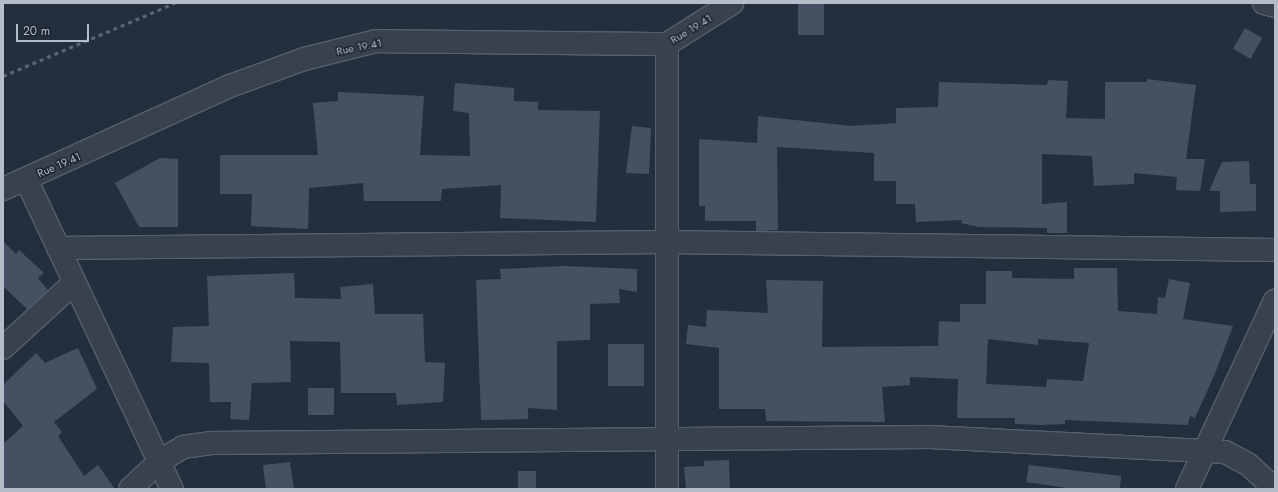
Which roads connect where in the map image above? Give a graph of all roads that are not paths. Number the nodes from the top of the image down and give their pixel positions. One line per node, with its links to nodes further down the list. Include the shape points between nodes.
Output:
1 (732, 3): 4 (street, Rue 19.41)
2 (1264, 3): 3 (street)
3 (1275, 6)
4 (667, 44): 5 (street, Rue 19.41, via 376,41 304,59 230,86); 7 (street)
5 (26, 179): 6 (street, Rue 19.41); 8 (street)
6 (3, 189)
7 (666, 242): 8 (street); 9 (street); 13 (street)
8 (58, 248): 10 (street)
9 (1275, 250)
10 (74, 283): 12 (street); 15 (street)
11 (1275, 300): 14 (street)
12 (3, 348)
13 (667, 441): 14 (street, via 929,437); 15 (street, via 210,443 183,447); 18 (street)
14 (1204, 449): 19 (street); 20 (street, via 1225,452 1248,464)
15 (160, 461): 16 (street); 17 (street)
16 (130, 489)
17 (172, 489)
18 (666, 489)
19 (1187, 489)
20 (1275, 489)

